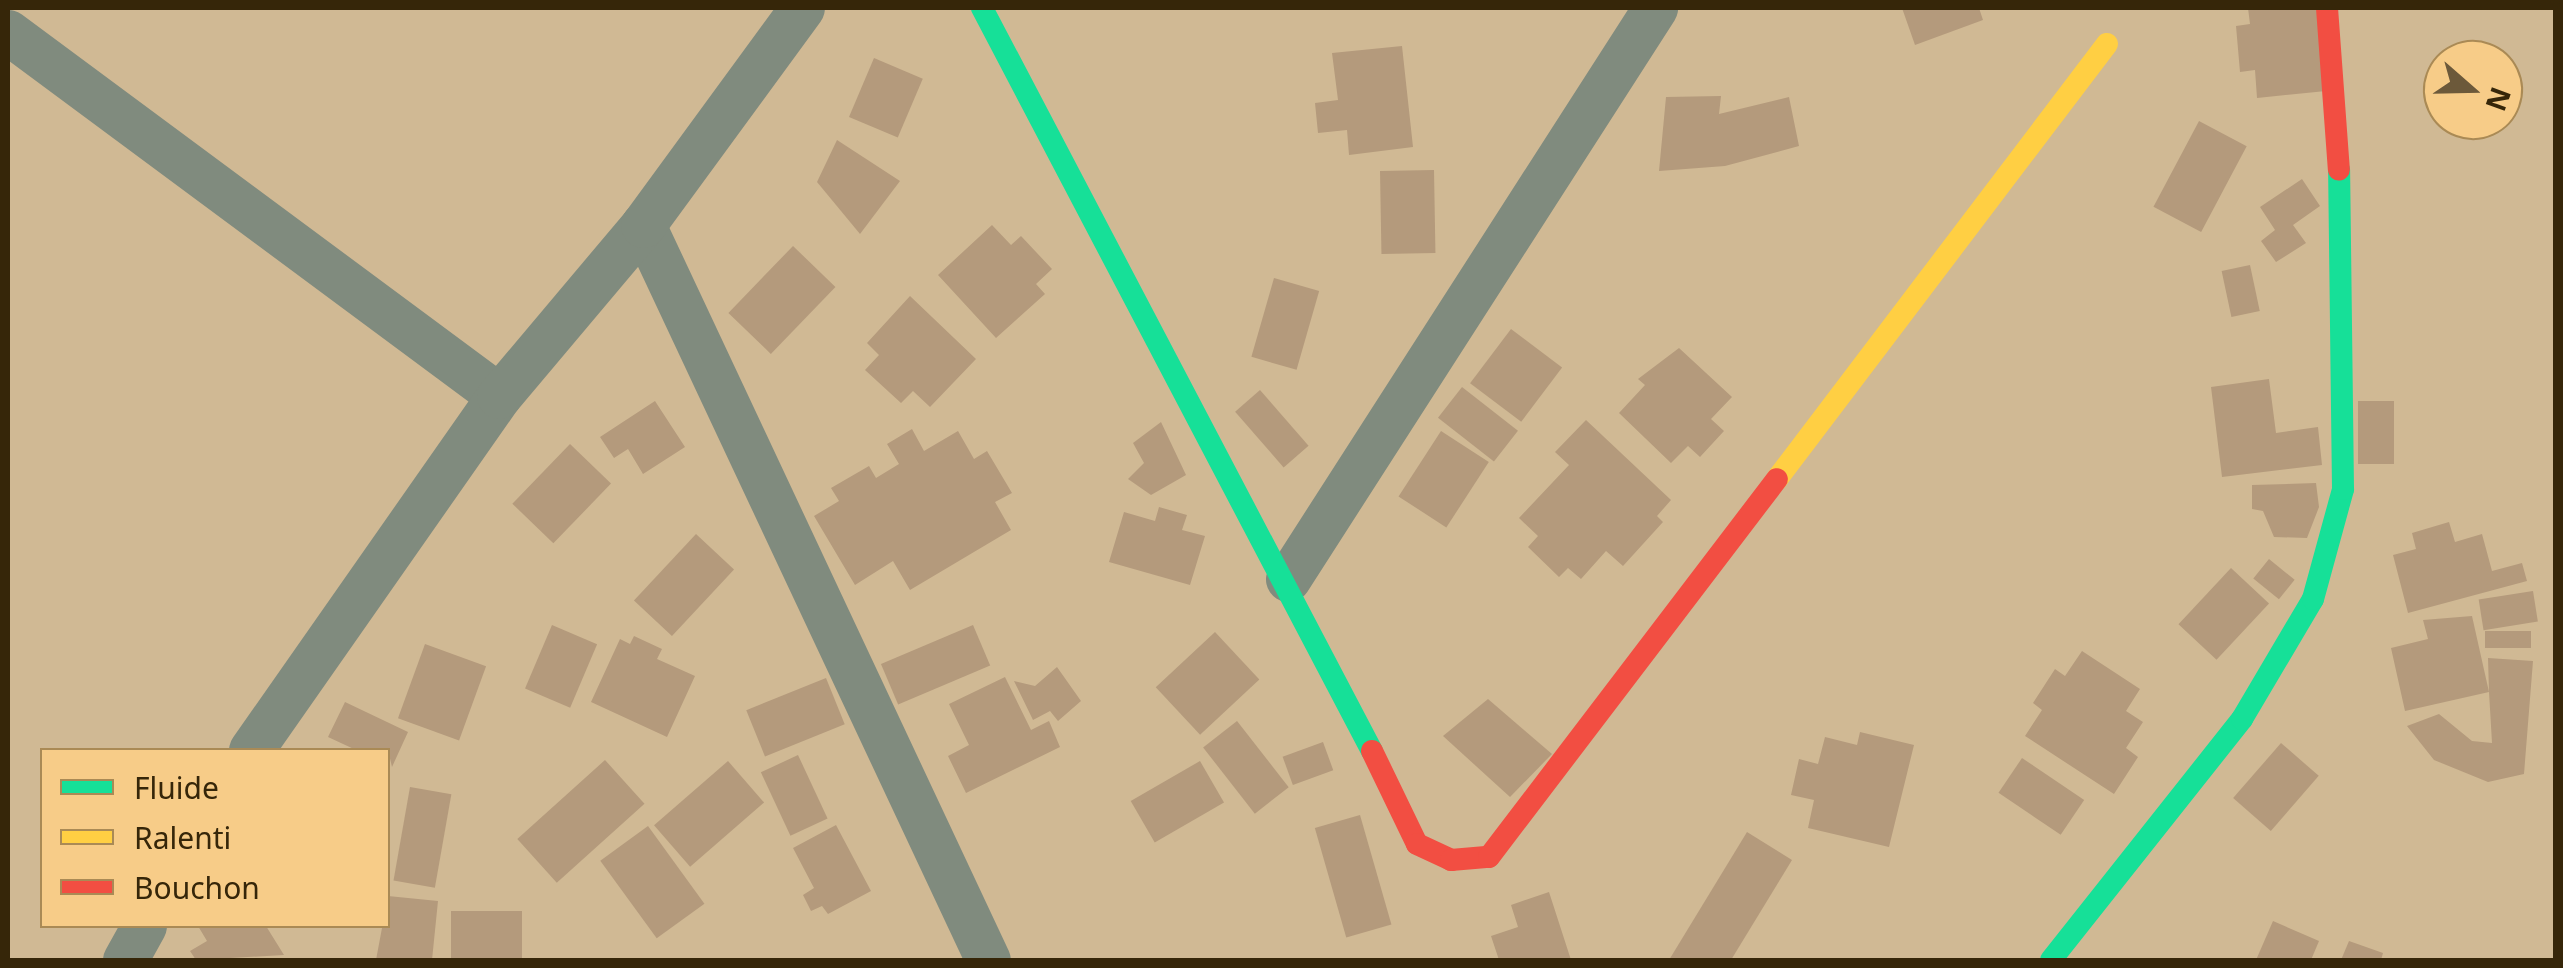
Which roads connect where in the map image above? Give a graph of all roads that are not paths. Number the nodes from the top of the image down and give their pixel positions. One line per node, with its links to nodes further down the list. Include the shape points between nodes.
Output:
1 (802, 8): 7 (street)
2 (982, 8): 9 (street)
3 (1655, 8): 9 (street)
4 (2327, 8): 14 (street, via 2338,84 2343,490 2312,599 2242,718)
5 (8, 32): 8 (street)
6 (2108, 44): 9 (street, via 1489,858 1450,860 1417,844)
7 (643, 225): 8 (street); 13 (street)
8 (499, 396): 10 (street)
9 (1288, 579)
10 (252, 748)
11 (143, 928): 12 (street)
12 (125, 960)
13 (988, 960)
14 (2051, 960)

